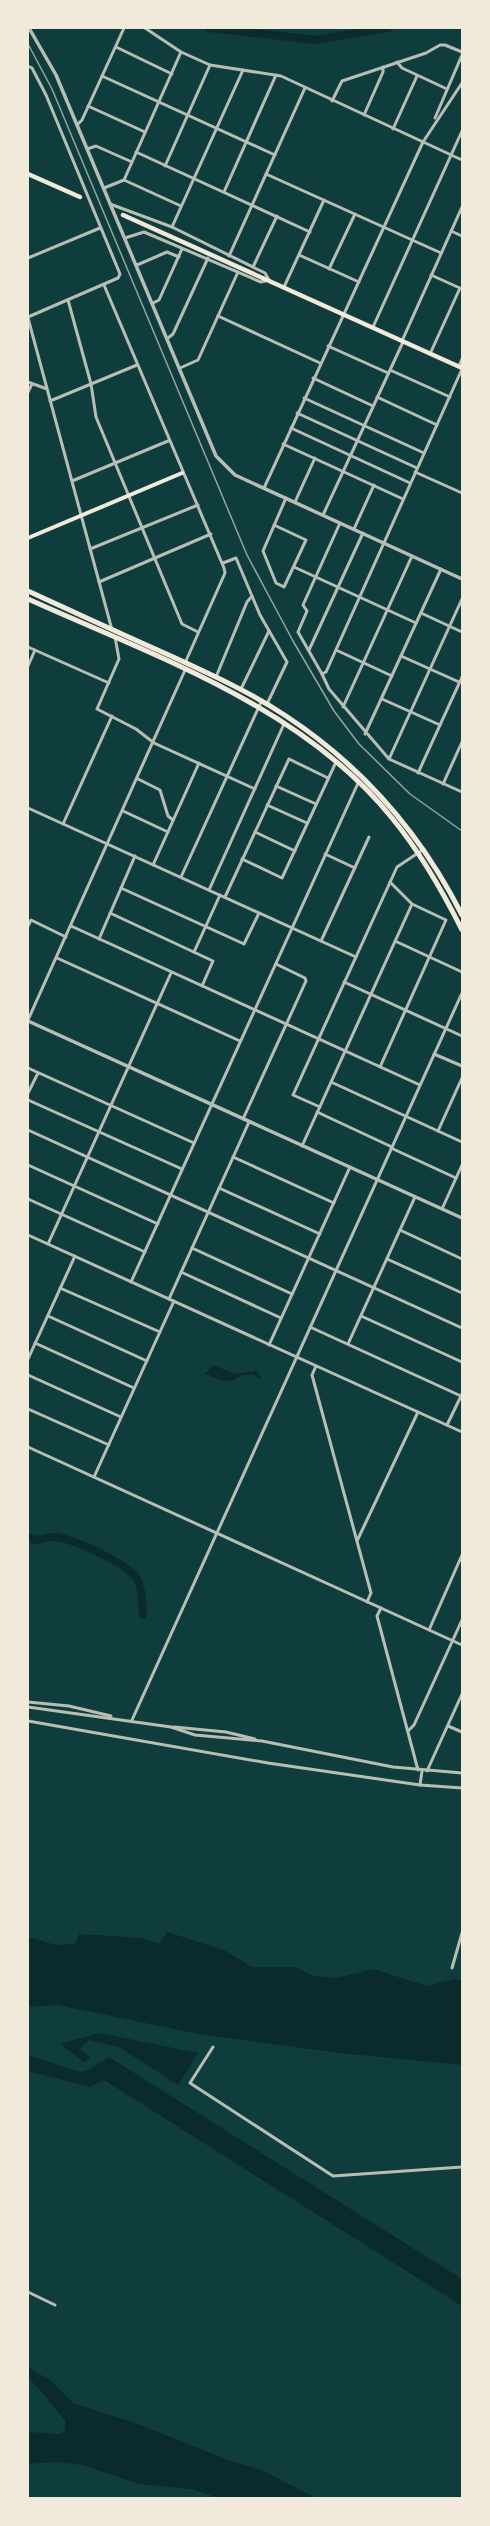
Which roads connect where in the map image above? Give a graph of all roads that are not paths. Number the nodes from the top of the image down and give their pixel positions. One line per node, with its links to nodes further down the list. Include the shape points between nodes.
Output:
1 (29, 28): 26 (street, via 56,75)
2 (124, 28): 4 (street)
3 (145, 28): 5 (street)
4 (116, 47): 13 (street); 15 (street)
5 (181, 52): 9 (street); 13 (street)
6 (462, 52): 8 (street, via 445,45)
7 (462, 55): 19 (street)
8 (397, 62): 11 (street); 16 (street, via 402,68)
9 (210, 65): 12 (street); 23 (street)
10 (28, 66): 57 (street, via 32,68 46,95)
11 (383, 67): 20 (street, via 342,81); 24 (street)
12 (243, 70): 14 (street); 27 (street)
13 (172, 74): 21 (street)
14 (276, 75): 18 (street); 31 (street)
15 (102, 76): 21 (street); 22 (street)
16 (417, 76): 19 (street); 28 (street)
17 (462, 83): 25 (street)
18 (305, 88): 20 (street); 35 (street)
19 (447, 89): 25 (street)
20 (332, 101): 24 (street)
21 (159, 102): 23 (street); 30 (street)
22 (88, 106): 26 (street); 30 (street)
23 (188, 115): 27 (street); 39 (street)
24 (364, 115): 28 (street)
25 (434, 121): 32 (street)
26 (77, 125): 33 (street)
27 (217, 129): 31 (street); 42 (street)
28 (394, 129): 32 (street)
29 (462, 131): 36 (street)
30 (145, 132): 34 (street)
31 (246, 142): 35 (street); 45 (street)
32 (423, 142): 36 (street); 56 (street)
33 (87, 149): 38 (street, via 96,146); 44 (street)
34 (136, 152): 38 (street); 39 (street)
35 (275, 155): 41 (street)
36 (451, 155): 37 (street); 62 (street)
37 (462, 160)
38 (132, 162): 43 (street)
39 (165, 166): 42 (street)
40 (28, 174): 46 (main road)
41 (266, 174): 47 (street); 49 (street)
42 (194, 178): 45 (street); 50 (street)
43 (124, 180): 44 (street); 50 (street)
44 (104, 188): 48 (street)
45 (224, 192): 49 (street)
46 (80, 197)
47 (324, 200): 53 (street); 59 (street)
48 (110, 204): 55 (street); 61 (street)
49 (252, 205): 54 (street); 66 (street)
50 (181, 206): 55 (street)
51 (462, 207): 58 (street)
52 (123, 214): 75 (main road)
53 (355, 214): 56 (street); 72 (street)
54 (277, 216): 59 (street); 71 (street)
55 (172, 227): 66 (street)
56 (384, 227): 62 (street); 76 (street)
57 (100, 228): 68 (street); 77 (street, via 120,274 118,278)
58 (451, 231): 60 (street); 64 (street)
59 (310, 232): 65 (street)
60 (462, 236)
61 (125, 238): 63 (street, via 144,232); 70 (street)
62 (413, 240): 64 (street); 85 (street)
63 (182, 249): 67 (street); 69 (street)
64 (441, 253): 74 (street)
65 (299, 255): 72 (street); 78 (street)
66 (229, 256): 71 (street)
67 (179, 257): 70 (street, via 167,252); 81 (street, via 159,300)
68 (28, 258)
69 (208, 258): 73 (street); 86 (street, via 173,334)
70 (137, 265): 81 (street)
71 (254, 267): 75 (street, via 265,273)
72 (329, 269): 76 (street)
73 (238, 272): 75 (street, via 261,282); 83 (street)
74 (431, 275): 79 (street); 87 (street)
75 (269, 280): 78 (main road)
76 (359, 282): 82 (street)
77 (104, 285): 80 (street); 92 (street)
78 (284, 287): 82 (main road)
79 (461, 289): 89 (street)
80 (68, 300): 84 (street); 99 (street)
81 (153, 303): 86 (street)
82 (344, 314): 85 (main road); 88 (street)
83 (218, 316): 91 (street); 93 (street, via 198,360)
84 (28, 318): 100 (street)
85 (373, 327): 87 (main road)
86 (168, 338): 93 (street)
87 (402, 341): 89 (main road); 95 (street)
88 (328, 346): 91 (street); 95 (street)
89 (430, 354): 94 (main road)
90 (462, 359): 94 (street)
91 (320, 363): 96 (street)
92 (137, 365): 99 (street); 112 (street)
93 (180, 368): 125 (street, via 216,456 235,475)
94 (461, 368): 103 (street)
95 (389, 372): 102 (street); 103 (street)
96 (313, 378): 104 (street); 106 (street)
97 (28, 382): 98 (street)
98 (32, 384): 100 (street); 101 (street)
99 (90, 384): 105 (street); 117 (street, via 96,417)
100 (47, 390): 105 (street)
101 (28, 392)
102 (377, 397): 106 (street); 109 (street)
103 (450, 397): 109 (street)
104 (304, 398): 107 (street); 108 (street)
105 (50, 401): 122 (street)
106 (373, 406): 108 (street)
107 (297, 413): 110 (street); 111 (street)
108 (364, 425): 111 (street); 114 (street)
109 (437, 425): 114 (street)
110 (291, 428): 113 (street); 115 (street)
111 (358, 440): 115 (street); 118 (street)
112 (168, 441): 117 (street); 121 (street)
113 (283, 444): 116 (street); 125 (street)
114 (424, 453): 118 (street)
115 (351, 455): 119 (street); 123 (street)
116 (315, 458): 119 (street); 130 (street)
117 (115, 463): 122 (street); 127 (street)
118 (417, 468): 120 (street)
119 (343, 471): 124 (street); 132 (street)
120 (415, 472): 123 (street); 126 (street)
121 (182, 473): 127 (main road); 131 (street)
122 (72, 481): 133 (street)
123 (410, 483): 129 (street)
124 (374, 485): 129 (street); 137 (street)
125 (264, 488): 128 (street)
126 (462, 494)
127 (129, 495): 133 (main road); 136 (street)
128 (286, 498): 130 (street); 135 (street)
129 (403, 499): 141 (street)
130 (295, 502): 132 (street)
131 (198, 505): 136 (street); 139 (street)
132 (323, 515): 134 (street)
133 (81, 516): 140 (main road); 142 (street)
134 (340, 523): 137 (street); 148 (street)
135 (274, 525): 146 (street, via 306,540); 146 (street, via 263,551 276,583 284,587)
136 (143, 528): 142 (street); 144 (street)
137 (354, 529): 138 (street)
138 (362, 533): 141 (street); 151 (street)
139 (211, 534): 144 (street); 145 (street)
140 (28, 538)
141 (384, 543): 143 (street); 154 (street)
142 (90, 549): 150 (street)
143 (412, 556): 147 (street); 157 (street)
144 (155, 557): 150 (street); 163 (street, via 182,624)
145 (223, 563): 153 (street, via 236,558); 163 (street, via 225,573)
146 (294, 567): 148 (street)
147 (441, 569): 149 (street); 158 (street)
148 (316, 578): 151 (street); 168 (street, via 303,605 307,611 298,632)
149 (462, 579)
150 (99, 582): 161 (street)
151 (338, 588): 154 (street); 168 (street)
152 (28, 591): 161 (highway)
153 (252, 596): 162 (street); 178 (street, via 247,602)
154 (360, 598): 157 (street); 169 (street)
155 (28, 599): 165 (highway)
156 (462, 599): 160 (street)
157 (388, 610): 159 (street); 172 (street)
158 (421, 613): 159 (street); 160 (street)
159 (416, 623): 170 (street)
160 (449, 626): 164 (street); 174 (street)
161 (112, 630): 165 (street); 171 (highway)
162 (269, 631): 183 (street); 186 (street, via 287,662)
163 (198, 632): 171 (street)
164 (462, 632)
165 (115, 638): 175 (highway); 180 (street, via 120,659)
166 (28, 646): 167 (street)
167 (35, 650): 173 (street); 180 (street)
168 (309, 650): 176 (street)
169 (336, 650): 172 (street); 176 (street, via 326,672)
170 (401, 656): 174 (street); 177 (street)
171 (185, 662): 175 (street); 178 (highway)
172 (364, 663): 177 (street); 188 (street)
173 (28, 666)
174 (430, 669): 181 (street); 189 (street)
175 (187, 671): 187 (highway); 195 (street)
176 (322, 674): 188 (street, via 329,689)
177 (392, 676): 184 (street)
178 (216, 677): 183 (highway)
179 (462, 677): 181 (street)
180 (109, 682): 190 (street, via 97,709)
181 (459, 684): 182 (street); 192 (street)
182 (462, 687)
183 (241, 689): 185 (highway)
184 (382, 698): 189 (street); 193 (street)
185 (262, 700): 186 (highway); 187 (street)
186 (268, 704): 201 (highway, via 308,731)
187 (259, 707): 191 (highway); 200 (street)
188 (343, 707): 193 (street)
189 (411, 712): 192 (street); 196 (street)
190 (112, 716): 195 (street, via 136,729); 215 (street)
191 (285, 723): 197 (highway); 207 (street)
192 (440, 725): 199 (street)
193 (365, 734): 196 (street)
194 (462, 742): 205 (street)
195 (154, 743): 198 (street); 203 (street)
196 (389, 759): 199 (street)
197 (336, 762): 202 (street); 204 (highway)
198 (199, 764): 200 (street); 213 (street)
199 (418, 773): 205 (street)
200 (226, 776): 207 (street); 228 (street)
201 (363, 777): 204 (street); 220 (highway, via 397,813)
202 (328, 778): 206 (street, via 288,759); 209 (street)
203 (138, 780): 212 (street); 213 (street, via 160,790 168,816)
204 (358, 782): 222 (highway, via 392,817); 223 (street)
205 (443, 784): 208 (street)
206 (276, 786): 209 (street); 210 (street)
207 (254, 789): 231 (street)
208 (462, 792)
209 (316, 804): 214 (street)
210 (267, 805): 214 (street); 217 (street)
211 (28, 808): 215 (street)
212 (123, 811): 216 (street); 219 (street)
213 (173, 820): 216 (street)
214 (307, 823): 221 (street)
215 (63, 824): 219 (street)
216 (168, 832): 226 (street)
217 (255, 832): 221 (street); 225 (street)
218 (369, 837): 227 (street)
219 (108, 844): 224 (street); 239 (street)
220 (424, 849): 222 (street); 237 (highway)
221 (295, 851): 225 (street, via 282,878)
222 (418, 852): 229 (street, via 397,867); 242 (highway)
223 (325, 854): 227 (street); 241 (street)
224 (136, 856): 226 (street); 230 (street)
225 (242, 859): 233 (street)
226 (154, 865): 228 (street)
227 (355, 868): 245 (street)
228 (181, 877): 231 (street)
229 (390, 882): 234 (street); 248 (street)
230 (121, 888): 236 (street); 240 (street)
231 (208, 890): 232 (street)
232 (220, 895): 233 (street); 240 (street)
233 (225, 897): 235 (street)
234 (412, 904): 246 (street); 249 (street, via 446,920)
235 (259, 912): 240 (street, via 244,944); 241 (street)
236 (110, 913): 244 (street); 247 (street)
237 (462, 915)
238 (28, 926): 243 (street, via 31,920)
239 (71, 926): 243 (street); 244 (street)
240 (206, 927): 247 (street)
241 (292, 928): 245 (street); 251 (street)
242 (462, 930)
243 (66, 937): 250 (street)
244 (99, 939): 253 (street)
245 (321, 941): 248 (street)
246 (395, 941): 249 (street); 257 (street)
247 (194, 952): 255 (street, via 213,961)
248 (356, 957): 254 (street)
249 (430, 957): 252 (street); 260 (street)
250 (57, 958): 258 (street); 261 (street)
251 (276, 964): 259 (street); 262 (street, via 305,978)
252 (462, 972)
253 (171, 973): 255 (street); 258 (street)
254 (344, 982): 257 (street); 265 (street)
255 (202, 986): 259 (street)
256 (462, 993): 263 (street)
257 (371, 994): 260 (street); 267 (street)
258 (157, 1004): 266 (street); 270 (street)
259 (255, 1010): 262 (street); 266 (street)
260 (405, 1010): 263 (street); 271 (street)
261 (28, 1021): 270 (street)
262 (286, 1024): 265 (street); 284 (street)
263 (446, 1028): 264 (street); 268 (street)
264 (462, 1036)
265 (319, 1039): 267 (street); 281 (street, via 293,1095)
266 (240, 1041): 280 (street)
267 (345, 1051): 271 (street); 275 (street)
268 (434, 1054): 269 (street); 276 (street)
269 (462, 1066)
270 (128, 1067): 279 (street); 280 (street)
271 (380, 1067): 276 (street)
272 (28, 1068): 273 (street)
273 (38, 1072): 277 (street); 279 (street)
274 (462, 1078): 287 (street)
275 (331, 1082): 281 (street); 283 (street)
276 (420, 1085): 283 (street)
277 (28, 1093)
278 (28, 1100): 288 (street)
279 (111, 1105): 288 (street); 290 (street)
280 (212, 1105): 284 (street); 290 (street)
281 (320, 1107): 282 (street)
282 (317, 1112): 291 (street); 292 (street)
283 (406, 1116): 287 (street); 292 (street)
284 (243, 1119): 285 (street)
285 (249, 1122): 291 (street); 294 (street)
286 (28, 1130): 293 (street)
287 (438, 1131): 289 (street)
288 (99, 1132): 293 (street); 298 (street)
289 (462, 1142)
290 (194, 1143): 298 (street)
291 (302, 1146): 297 (street)
292 (392, 1147): 299 (street); 300 (street)
293 (87, 1157): 301 (street); 303 (street)
294 (233, 1157): 302 (street); 306 (street)
295 (28, 1164): 301 (street)
296 (462, 1166): 299 (street)
297 (350, 1167): 300 (street); 306 (street)
298 (182, 1169): 303 (street)
299 (456, 1178): 307 (street)
300 (377, 1179): 304 (street); 322 (street)
301 (74, 1186): 309 (street); 311 (street)
302 (219, 1188): 308 (street); 313 (street)
303 (170, 1195): 308 (street); 311 (street)
304 (415, 1197): 307 (street); 312 (street)
305 (28, 1199): 309 (street)
306 (334, 1203): 313 (street)
307 (442, 1209): 310 (street)
308 (208, 1212): 316 (street); 319 (street)
309 (62, 1214): 315 (street); 317 (street)
310 (462, 1218)
311 (158, 1224): 317 (street)
312 (400, 1230): 320 (street); 321 (street)
313 (320, 1234): 319 (street)
314 (28, 1235): 315 (street)
315 (48, 1244): 318 (street)
316 (192, 1248): 323 (street); 328 (street)
317 (145, 1252): 324 (street)
318 (75, 1256): 324 (street); 326 (street)
319 (309, 1257): 322 (street); 328 (street)
320 (387, 1259): 325 (street); 327 (street)
321 (462, 1259)
322 (336, 1270): 325 (street); 334 (street)
323 (181, 1272): 329 (street); 333 (street)
324 (131, 1282): 329 (street)
325 (374, 1287): 332 (street); 335 (street)
326 (60, 1288): 331 (street); 336 (street)
327 (462, 1293)
328 (292, 1294): 333 (street)
329 (169, 1299): 330 (street)
330 (174, 1302): 336 (street); 339 (street)
331 (48, 1316): 337 (street); 342 (street)
332 (361, 1316): 338 (street); 343 (street)
333 (281, 1318): 339 (street)
334 (310, 1327): 338 (street); 340 (street)
335 (462, 1328)
336 (160, 1332): 342 (street)
337 (35, 1343): 341 (street); 346 (street)
338 (348, 1344): 347 (street)
339 (269, 1345): 340 (street)
340 (296, 1357): 344 (street); 356 (street)
341 (28, 1359)
342 (147, 1360): 346 (street)
343 (462, 1362)
344 (316, 1366): 349 (street); 357 (street, via 312,1375)
345 (28, 1375): 350 (street)
346 (134, 1388): 350 (street)
347 (462, 1395): 351 (street)
348 (28, 1409): 353 (street)
349 (418, 1412): 351 (street); 357 (street)
350 (121, 1417): 353 (street)
351 (447, 1425): 352 (street)
352 (462, 1432)
353 (108, 1445): 355 (street)
354 (28, 1447): 355 (street)
355 (94, 1477): 356 (street)
356 (217, 1533): 359 (street); 369 (street)
357 (357, 1542): 359 (street, via 371,1593)
358 (462, 1556): 362 (street)
359 (367, 1602): 360 (street)
360 (381, 1608): 362 (street); 373 (street, via 377,1616)
361 (462, 1620): 363 (street)
362 (429, 1630): 363 (street)
363 (452, 1640): 364 (street); 373 (street, via 414,1725)
364 (462, 1645)
365 (462, 1694): 371 (street)
366 (28, 1702): 368 (street, via 91,1710)
367 (28, 1707): 368 (street)
368 (118, 1718): 369 (street)
369 (132, 1720): 372 (street)
370 (28, 1721): 379 (street, via 268,1763)
371 (448, 1726): 374 (street); 377 (street)
372 (171, 1727): 375 (street, via 226,1732); 375 (street, via 195,1735)
373 (408, 1731): 376 (street)
374 (462, 1732)
375 (262, 1741): 376 (street)
376 (420, 1770): 377 (street); 379 (street)
377 (427, 1771): 378 (street)
378 (462, 1773)
379 (420, 1785): 380 (street)
380 (462, 1788)
381 (462, 1933): 382 (street)
382 (452, 1968)
383 (213, 2047): 384 (street, via 190,2084 333,2176)
384 (462, 2167)
385 (28, 2292): 386 (street)
386 (55, 2305)

